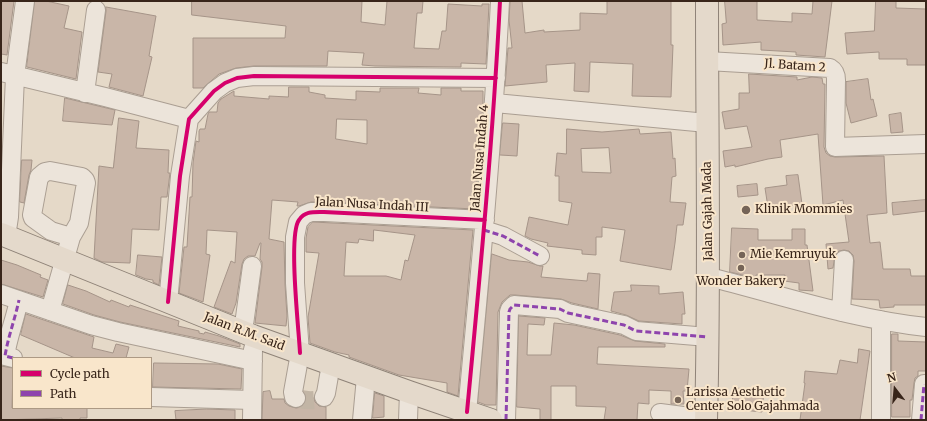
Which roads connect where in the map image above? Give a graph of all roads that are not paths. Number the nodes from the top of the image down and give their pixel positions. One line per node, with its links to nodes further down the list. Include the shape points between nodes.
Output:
1 (25, 1): 6 (street)
2 (500, 1): 7 (street, Jalan Nusa Indah 4)
3 (707, 1): 5 (main road, Jalan Gajah Mada)
4 (96, 10): 8 (street)
5 (707, 61): 11 (main road, Jalan Gajah Mada); 12 (street, Jl. Batam 2, via 830,68 836,74 835,146)
6 (8, 74): 8 (street); 15 (street, via 10,217)
7 (496, 78): 9 (street, Jalan Nusa Indah 4); 10 (street, via 237,78 225,82 214,91)
8 (85, 92): 10 (street)
9 (495, 103): 11 (street); 13 (street, Jalan Nusa Indah 4)
10 (189, 120): 25 (street, via 180,176)
11 (707, 123): 22 (main road, Jalan Gajah Mada)
12 (926, 144)
13 (485, 225): 18 (street); 32 (street, Jalan Nusa Indah III, via 324,212 304,215 298,222 295,237); 43 (street, Jalan Nusa Indah 4)
14 (50, 231): 16 (street); 16 (street, via 32,215 40,177 50,171 82,177 86,183 83,208 79,223); 17 (street)
15 (4, 235): 17 (main road, Jalan R.M. Said)
16 (71, 237): 19 (street)
17 (44, 252): 19 (main road, Jalan R.M. Said)
18 (540, 256)
19 (64, 260): 25 (main road, Jalan R.M. Said); 26 (street)
20 (844, 260): 27 (street)
21 (252, 266): 30 (street)
22 (709, 277): 27 (street); 31 (main road, Jalan Gajah Mada)
23 (1, 294): 24 (street)
24 (19, 300): 26 (street); 33 (street, via 5,356)
25 (168, 302): 30 (main road, Jalan R.M. Said)
26 (50, 311): 34 (street, via 118,332)
27 (840, 312): 28 (street)
28 (881, 320): 29 (street); 51 (street)
29 (926, 327)
30 (248, 334): 32 (main road, Jalan R.M. Said); 34 (street)
31 (708, 337): 49 (street, via 636,331 624,325 560,309 514,305 509,312); 50 (main road, Jalan Gajah Mada)
32 (300, 353): 35 (main road, Jalan R.M. Said); 40 (street, via 293,392)
33 (12, 358)
34 (253, 361): 42 (street)
35 (330, 364): 36 (main road, Jalan R.M. Said); 41 (street)
36 (366, 377): 38 (main road, Jalan R.M. Said); 46 (street)
37 (924, 384): 52 (street)
38 (409, 392): 43 (main road, Jalan R.M. Said); 47 (street)
39 (152, 397): 42 (street)
40 (296, 398)
41 (324, 398)
42 (252, 400): 45 (street)
43 (467, 412): 48 (main road, Jalan R.M. Said)
44 (660, 413): 50 (street)
45 (252, 420)
46 (362, 420)
47 (408, 420)
48 (491, 420)
49 (506, 420)
50 (706, 420)
51 (881, 420)
52 (921, 420)

